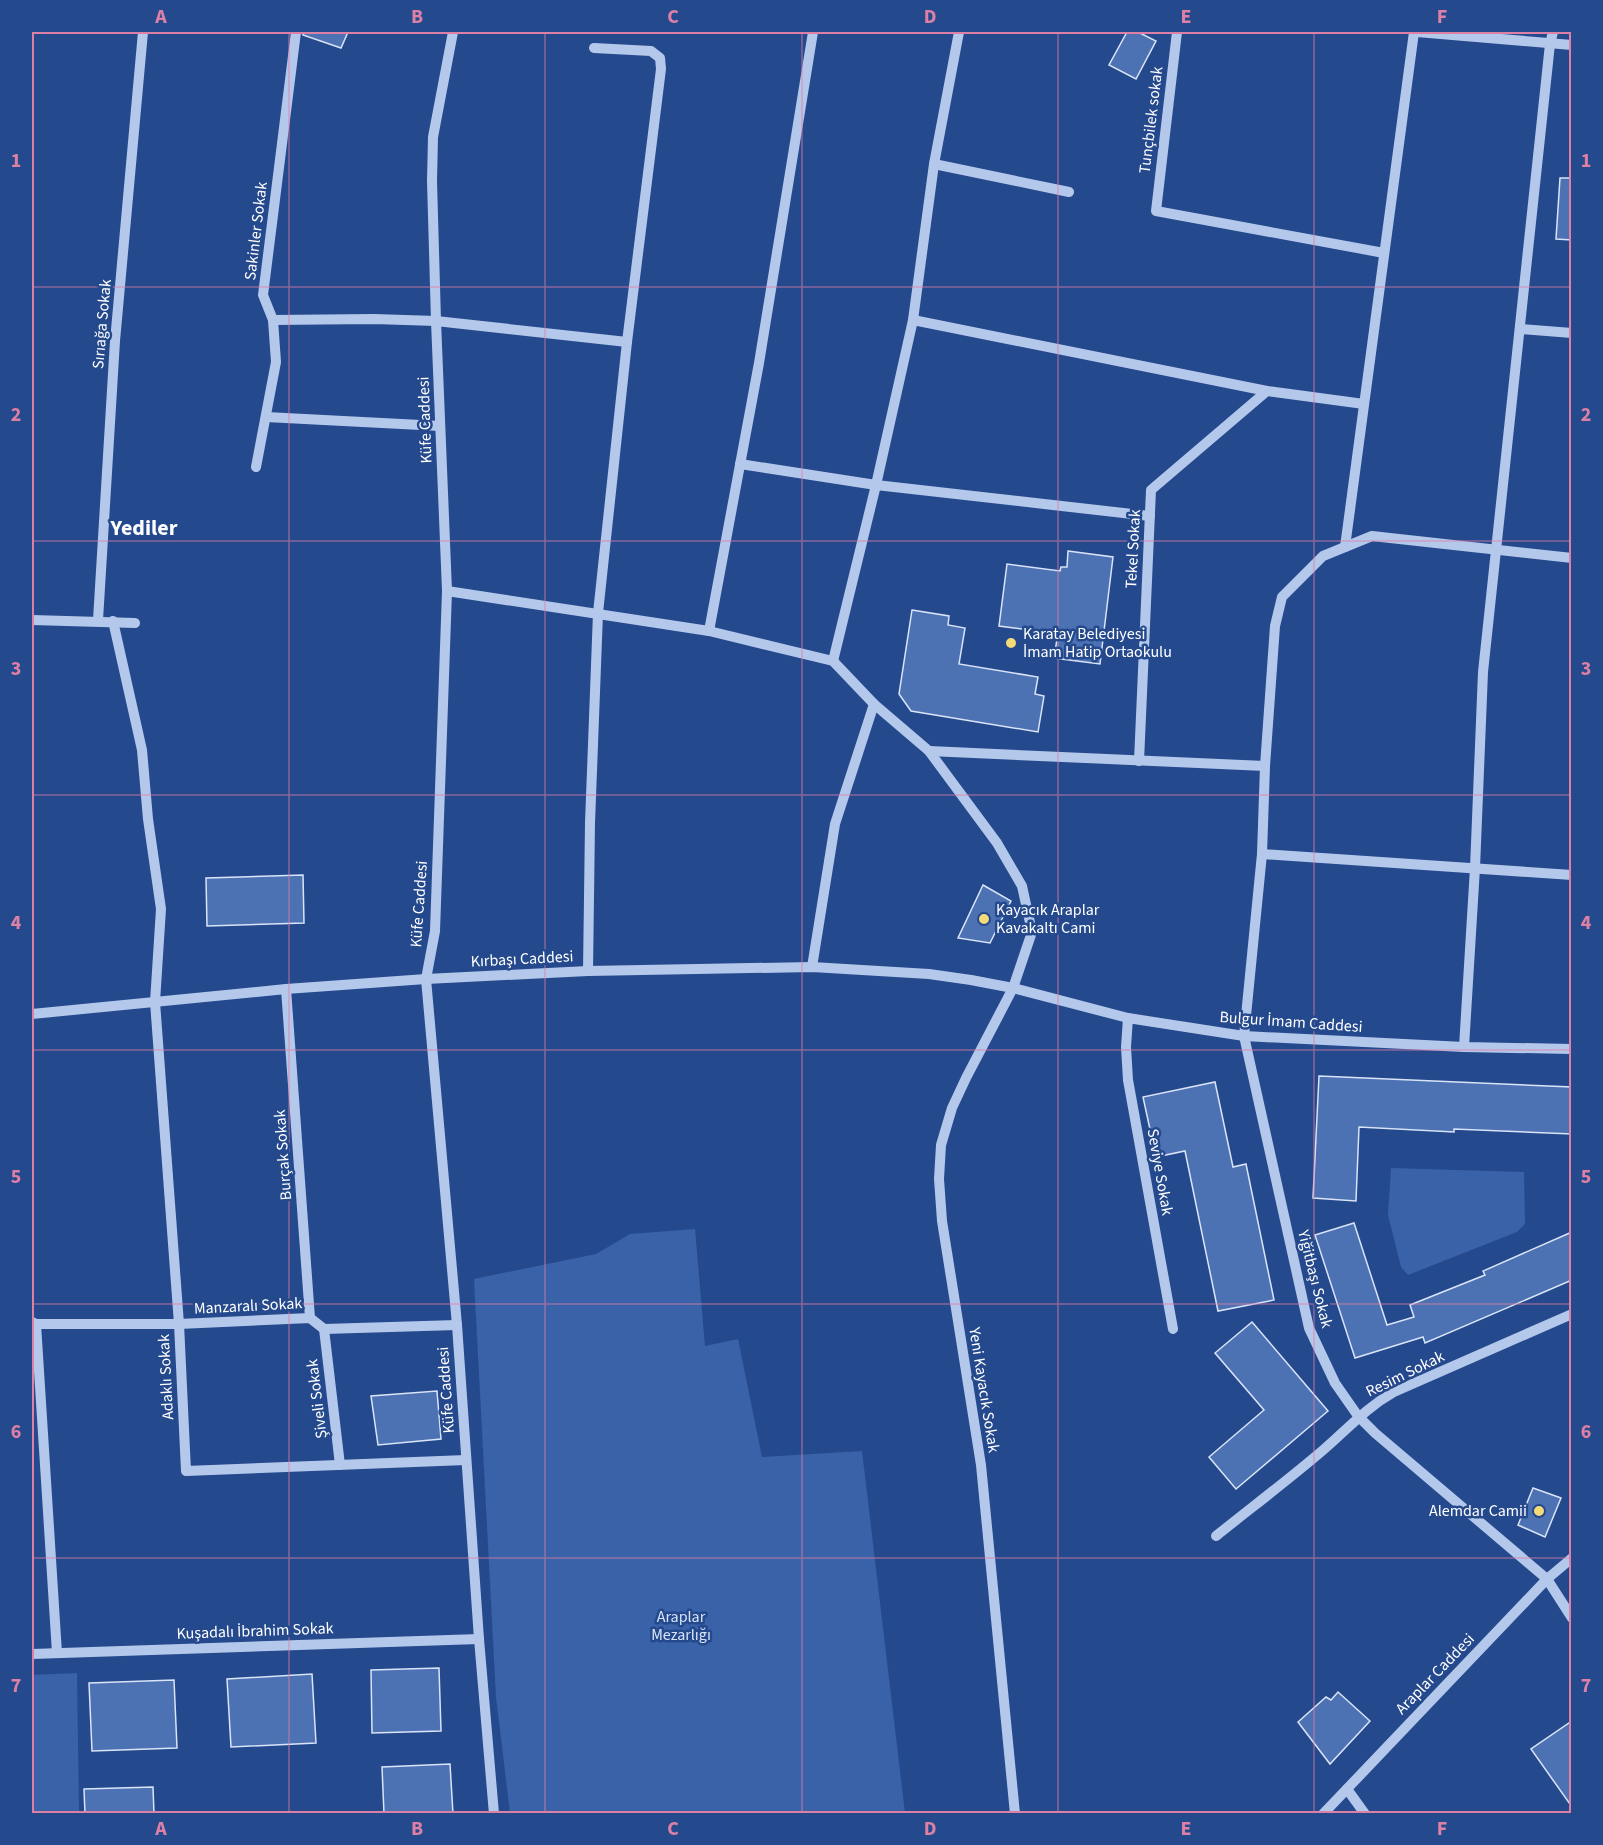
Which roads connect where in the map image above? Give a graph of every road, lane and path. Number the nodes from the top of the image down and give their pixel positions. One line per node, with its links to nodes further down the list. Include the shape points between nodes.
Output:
1 (143, 32): 35 (street, Sırıağa Sokak, via 115,341)
2 (296, 32): 15 (street, Sakinler Sokak, via 263,295)
3 (453, 32): 17 (street, Küfe Caddesi, via 433,136)
4 (813, 32): 25 (street)
5 (959, 32): 12 (street)
6 (1177, 32): 14 (street, Tunçbilek sokak, via 1156,211)
7 (1416, 32): 9 (street); 14 (street)
8 (1553, 32): 9 (street)
9 (1550, 44): 10 (street); 18 (street)
10 (1572, 45)
11 (594, 48): 20 (street, via 651,51 660,58)
12 (934, 164): 13 (street); 16 (street)
13 (1069, 192)
14 (1384, 253): 22 (street)
15 (273, 320): 17 (street); 23 (street, Sakinler Sokak, via 276,362)
16 (913, 320): 21 (street); 27 (street)
17 (436, 321): 20 (street); 24 (street, Küfe Caddesi)
18 (1520, 328): 19 (street); 30 (street)
19 (1572, 333)
20 (627, 342): 33 (street)
21 (1267, 391): 22 (street); 28 (street, Tekel Sokak, via 1151,490)
22 (1364, 404): 29 (street)
23 (266, 417): 24 (street); 26 (street, Sakinler Sokak)
24 (440, 426): 32 (street, Küfe Caddesi)
25 (740, 464): 27 (street); 38 (street)
26 (256, 467)
27 (876, 484): 28 (street); 39 (street)
28 (1150, 516): 42 (street, Tekel Sokak)
29 (1345, 547): 30 (street, Yiğitbaşı Sokak, via 1372,536); 43 (street, Yiğitbaşı Sokak, via 1323,556 1282,597 1275,626)
30 (1497, 550): 31 (street, Yiğitbaşı Sokak); 45 (street, via 1483,672)
31 (1572, 558)
32 (447, 591): 33 (street); 49 (street, Küfe Caddesi, via 435,931)
33 (598, 613): 38 (street); 48 (street)
34 (32, 620): 35 (street)
35 (98, 620): 36 (street)
36 (113, 621): 37 (street); 52 (street, Adaklı Sokak, via 142,750 161,909)
37 (135, 623)
38 (709, 631): 39 (street)
39 (833, 661): 40 (street, Yeni Kayacık Sokak)
40 (874, 704): 41 (street, Yeni Kayacık Sokak); 47 (street, via 835,824)
41 (929, 752): 42 (street); 50 (street, Yeni Kayacık Sokak, via 997,843 1022,886 1032,932)
42 (1139, 761): 43 (street)
43 (1265, 766): 44 (street, Yiğitbaşı Sokak)
44 (1262, 854): 45 (street); 55 (street, Yiğitbaşı Sokak)
45 (1475, 868): 46 (street); 56 (street)
46 (1572, 875)
47 (812, 967): 48 (street, Kırbaşı Caddesi); 50 (street, Kırbaşı Caddesi, via 929,974)
48 (588, 971): 49 (street, Kırbaşı Caddesi)
49 (426, 979): 51 (street, Kırbaşı Caddesi); 62 (street, Küfe Caddesi)
50 (1013, 988): 54 (street, Bulgur İmam Caddesi); 77 (street, Yeni Kayacık Sokak, via 952,1108 941,1144 939,1179 942,1221 981,1465)
51 (286, 989): 52 (street, Kırbaşı Caddesi); 59 (street, Burçak Sokak)
52 (155, 1002): 53 (street, Kırbaşı Caddesi); 61 (street, Adaklı Sokak)
53 (32, 1014)
54 (1128, 1018): 55 (street, Bulgur İmam Caddesi); 64 (street, Seviye Sokak, via 1128,1080)
55 (1244, 1036): 56 (street, Bulgur İmam Caddesi); 65 (street, Yiğitbaşı Sokak, via 1309,1328 1335,1383)
56 (1464, 1047): 57 (street, Bulgur İmam Caddesi)
57 (1572, 1050)
58 (1572, 1314): 65 (street, Resim Sokak, via 1394,1392)
59 (310, 1317): 61 (street, Manzaralı Sokak); 63 (street, Manzaralı Sokak)
60 (34, 1323): 61 (street, Manzaralı Sokak); 73 (street)
61 (179, 1324): 67 (street, Adaklı Sokak, via 186,1471)
62 (457, 1325): 63 (street); 66 (street, Küfe Caddesi)
63 (324, 1329): 67 (street, Şiveli Sokak)
64 (1173, 1329)
65 (1358, 1416): 68 (street, Resim Sokak, via 1322,1451); 70 (street, Yiğitbaşı Sokak)
66 (466, 1460): 67 (street, Adaklı Sokak); 72 (street, Küfe Caddesi)
67 (340, 1466)
68 (1216, 1536)
69 (1572, 1558): 70 (street, Araplar Caddesi)
70 (1547, 1579): 71 (street, Yiğitbaşı Sokak); 75 (street, Araplar Caddesi)
71 (1572, 1618)
72 (479, 1639): 73 (street, Kuşadalı İbrahim Sokak); 76 (street, Küfe Caddesi)
73 (57, 1653): 74 (street, Kuşadalı İbrahim Sokak)
74 (32, 1654)
75 (1347, 1789): 78 (street, Araplar Caddesi); 79 (street)
76 (494, 1814)
77 (1015, 1814)
78 (1323, 1814)
79 (1365, 1814)

